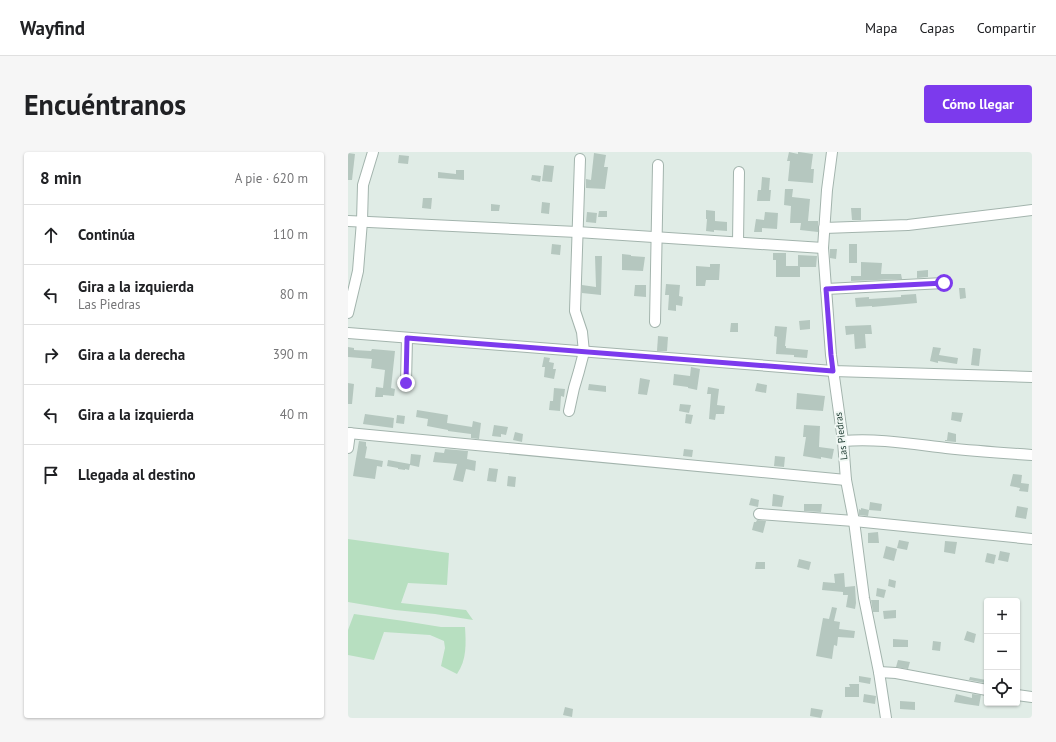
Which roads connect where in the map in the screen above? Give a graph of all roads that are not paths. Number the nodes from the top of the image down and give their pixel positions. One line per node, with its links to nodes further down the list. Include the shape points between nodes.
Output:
1 (373, 152): 8 (street, via 363,185)
2 (832, 152): 9 (street, Las Piedras)
3 (580, 159): 10 (street)
4 (658, 165): 11 (street)
5 (739, 172): 12 (street)
6 (1032, 210): 9 (street, via 908,225)
7 (348, 221): 8 (street)
8 (362, 221): 10 (street); 16 (street, via 358,271)
9 (824, 228): 13 (street, Las Piedras)
10 (577, 232): 11 (street); 20 (street, via 575,311 582,332)
11 (657, 237): 12 (street); 17 (street)
12 (738, 242): 13 (street)
13 (823, 248): 15 (street, Las Piedras)
14 (944, 283): 15 (street)
15 (826, 289): 21 (street, Las Piedras)
16 (348, 313)
17 (655, 322)
18 (348, 333): 19 (street)
19 (407, 338): 20 (street); 23 (street)
20 (584, 352): 21 (street); 24 (street)
21 (833, 371): 22 (street); 26 (street, Las Piedras)
22 (1032, 377)
23 (406, 383)
24 (569, 411)
25 (349, 433): 27 (street); 29 (street)
26 (843, 441): 28 (street, via 896,442); 29 (street, Las Piedras)
27 (348, 448)
28 (1032, 455)
29 (846, 480): 31 (street, Las Piedras)
30 (759, 514): 31 (street)
31 (854, 521): 32 (street); 33 (street, Las Piedras, via 864,598)
32 (1032, 539)
33 (879, 672): 34 (street); 37 (street, Las Piedras)
34 (984, 689)
35 (1020, 695): 36 (street)
36 (1032, 697)
37 (886, 718)

